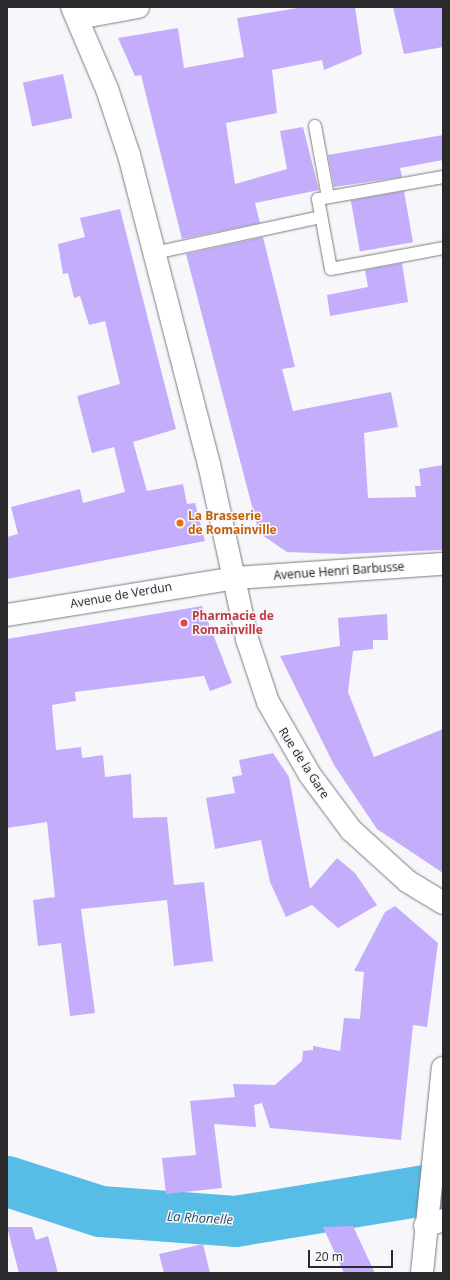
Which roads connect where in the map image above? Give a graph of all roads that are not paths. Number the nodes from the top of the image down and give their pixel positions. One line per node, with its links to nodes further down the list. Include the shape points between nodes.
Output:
1 (138, 7): 2 (main road)
2 (75, 13): 8 (main road, Rue de la Gare, via 115,109)
3 (315, 126): 5 (lane)
4 (443, 177): 5 (lane)
5 (328, 197): 6 (lane, via 318,199)
6 (321, 217): 7 (lane, via 331,269); 8 (lane)
7 (443, 248)
8 (154, 253): 10 (main road, Rue de la Gare)
9 (443, 564): 10 (main road, Avenue Henri Barbusse)
10 (235, 578): 11 (main road, Avenue de Verdun); 12 (main road, Rue de la Gare, via 260,681 278,722 310,775 367,847 408,881)
11 (7, 615)
12 (443, 903)
13 (443, 1068): 14 (main road, via 434,1150)
14 (432, 1219): 15 (main road)
15 (422, 1273)

